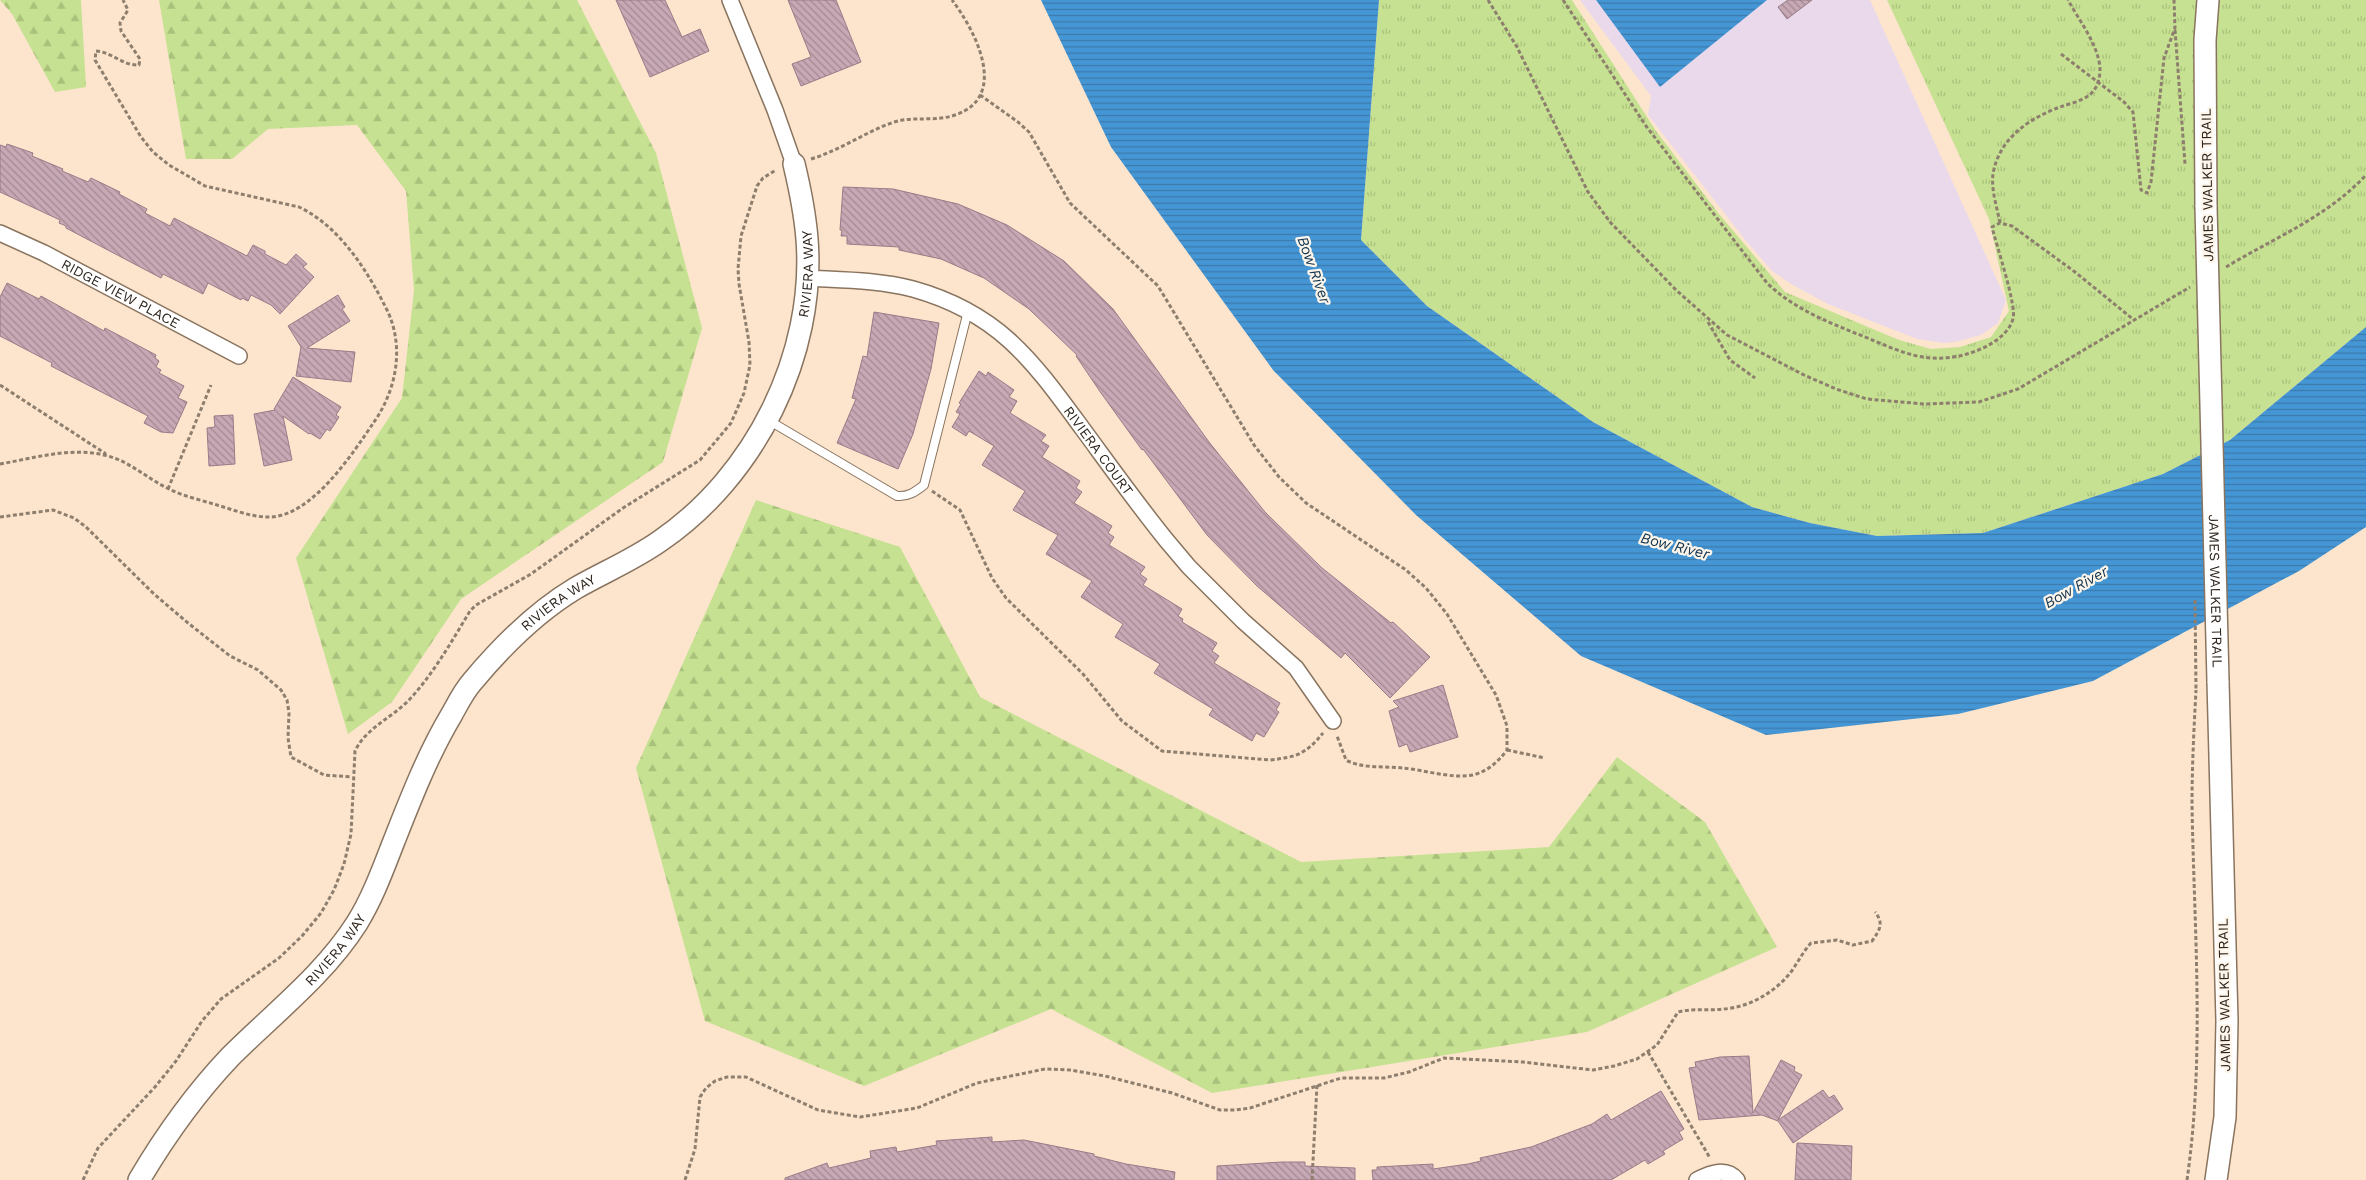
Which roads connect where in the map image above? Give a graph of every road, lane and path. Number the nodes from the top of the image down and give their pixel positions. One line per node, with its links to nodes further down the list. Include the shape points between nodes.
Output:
1 (123, 0): 33 (path, via 128,10 120,23 121,31 140,59 139,65 96,51 95,60 153,152 204,186 299,207 325,223 372,282 392,318 396,342 396,367 387,404 333,478 306,503 285,514 270,517 250,515)
2 (730, 0): 14 (street, RIVIERA WAY)
3 (952, 0): 12 (path, via 982,58 985,77)
4 (1488, 0): 23 (path, via 1517,47 1588,192 1610,222)
5 (1563, 0): 17 (path, via 1646,126 1767,283 1781,296 1817,318 1896,350 1931,358 1964,356 1983,348 2001,338 2013,319 2012,303 1992,227)
6 (2068, 0): 11 (path, via 2094,49 2100,68)
7 (2174, 0): 9 (path)
8 (2208, 0): 50 (street, JAMES WALKER TRAIL, bridge, via 2205,40 2206,207 2227,1021 2225,1116)
9 (2175, 28): 11 (path, via 2164,58 2151,182 2147,193 2141,190 2133,112); 15 (path)
10 (2060, 54): 11 (path)
11 (2098, 84): 17 (path, via 2088,97 2018,129 2005,145 1993,173)
12 (980, 95): 13 (path, via 954,116 895,122); 37 (path, via 1029,132 1070,203 1158,286 1254,444 1279,477 1306,503 1406,570 1447,614 1496,695 1507,726)
13 (818, 157)
14 (794, 164): 20 (street, RIVIERA WAY, via 805,221)
15 (2185, 167)
16 (2366, 176): 19 (path, via 2351,192 2301,226)
17 (2000, 223): 24 (path, via 2012,226)
18 (0, 233): 25 (street, RIDGE VIEW PLACE)
19 (2218, 271)
20 (807, 278): 22 (street, RIVIERA COURT, via 891,284 943,299); 29 (street, RIVIERA WAY, via 792,361)
21 (2193, 286): 24 (path)
22 (968, 311): 32 (lane); 36 (street, RIVIERA COURT, via 1013,342 1039,369 1172,547 1242,621 1296,668)
23 (1706, 320): 24 (path, via 1734,340 1836,389 1868,399 1952,405 1979,402 2018,389); 26 (path, via 1730,360)
24 (2134, 320)
25 (239, 356)
26 (1755, 378)
27 (0, 385): 30 (path)
28 (210, 385): 33 (path)
29 (767, 420): 32 (lane, via 897,496 905,497); 44 (street, RIVIERA WAY, via 735,471 690,517 662,540 547,608 505,645 469,686 427,760 373,892 356,924 304,986 229,1058 193,1100)
30 (109, 456): 31 (path, via 85,451); 33 (path)
31 (0, 464)
32 (924, 485): 36 (path, via 960,510 992,578 1006,598 1084,674 1122,721 1162,751 1270,760 1288,758 1306,752)
33 (168, 489)
34 (0, 517): 39 (path, via 53,510 74,518 188,623 230,656 258,670 281,690 289,713 291,757 324,775)
35 (2196, 690): 49 (path, via 2192,803 2198,1039)
36 (1333, 721): 37 (path, via 1342,754 1355,765 1472,775 1488,770)
37 (1507, 750): 38 (path)
38 (1546, 758)
39 (352, 777)
40 (1874, 912): 41 (path, via 1881,925 1872,941 1853,945 1837,940 1811,943 1791,972 1760,998 1724,1010 1678,1012 1657,1045)
41 (1648, 1052): 42 (path, via 1637,1059 1593,1070 1444,1058 1396,1076 1341,1078); 43 (path)
42 (1317, 1085): 45 (path, via 1250,1108 1220,1110 1104,1076 1045,1069 977,1083 917,1108 860,1118 818,1110 746,1077 727,1077 706,1088 700,1098 695,1149); 46 (path)
43 (1718, 1172): 47 (street); 48 (street, via 1733,1175)
44 (139, 1180)
45 (685, 1180)
46 (1312, 1180)
47 (1697, 1180)
48 (1737, 1180)
49 (2187, 1180)
50 (2216, 1180)

